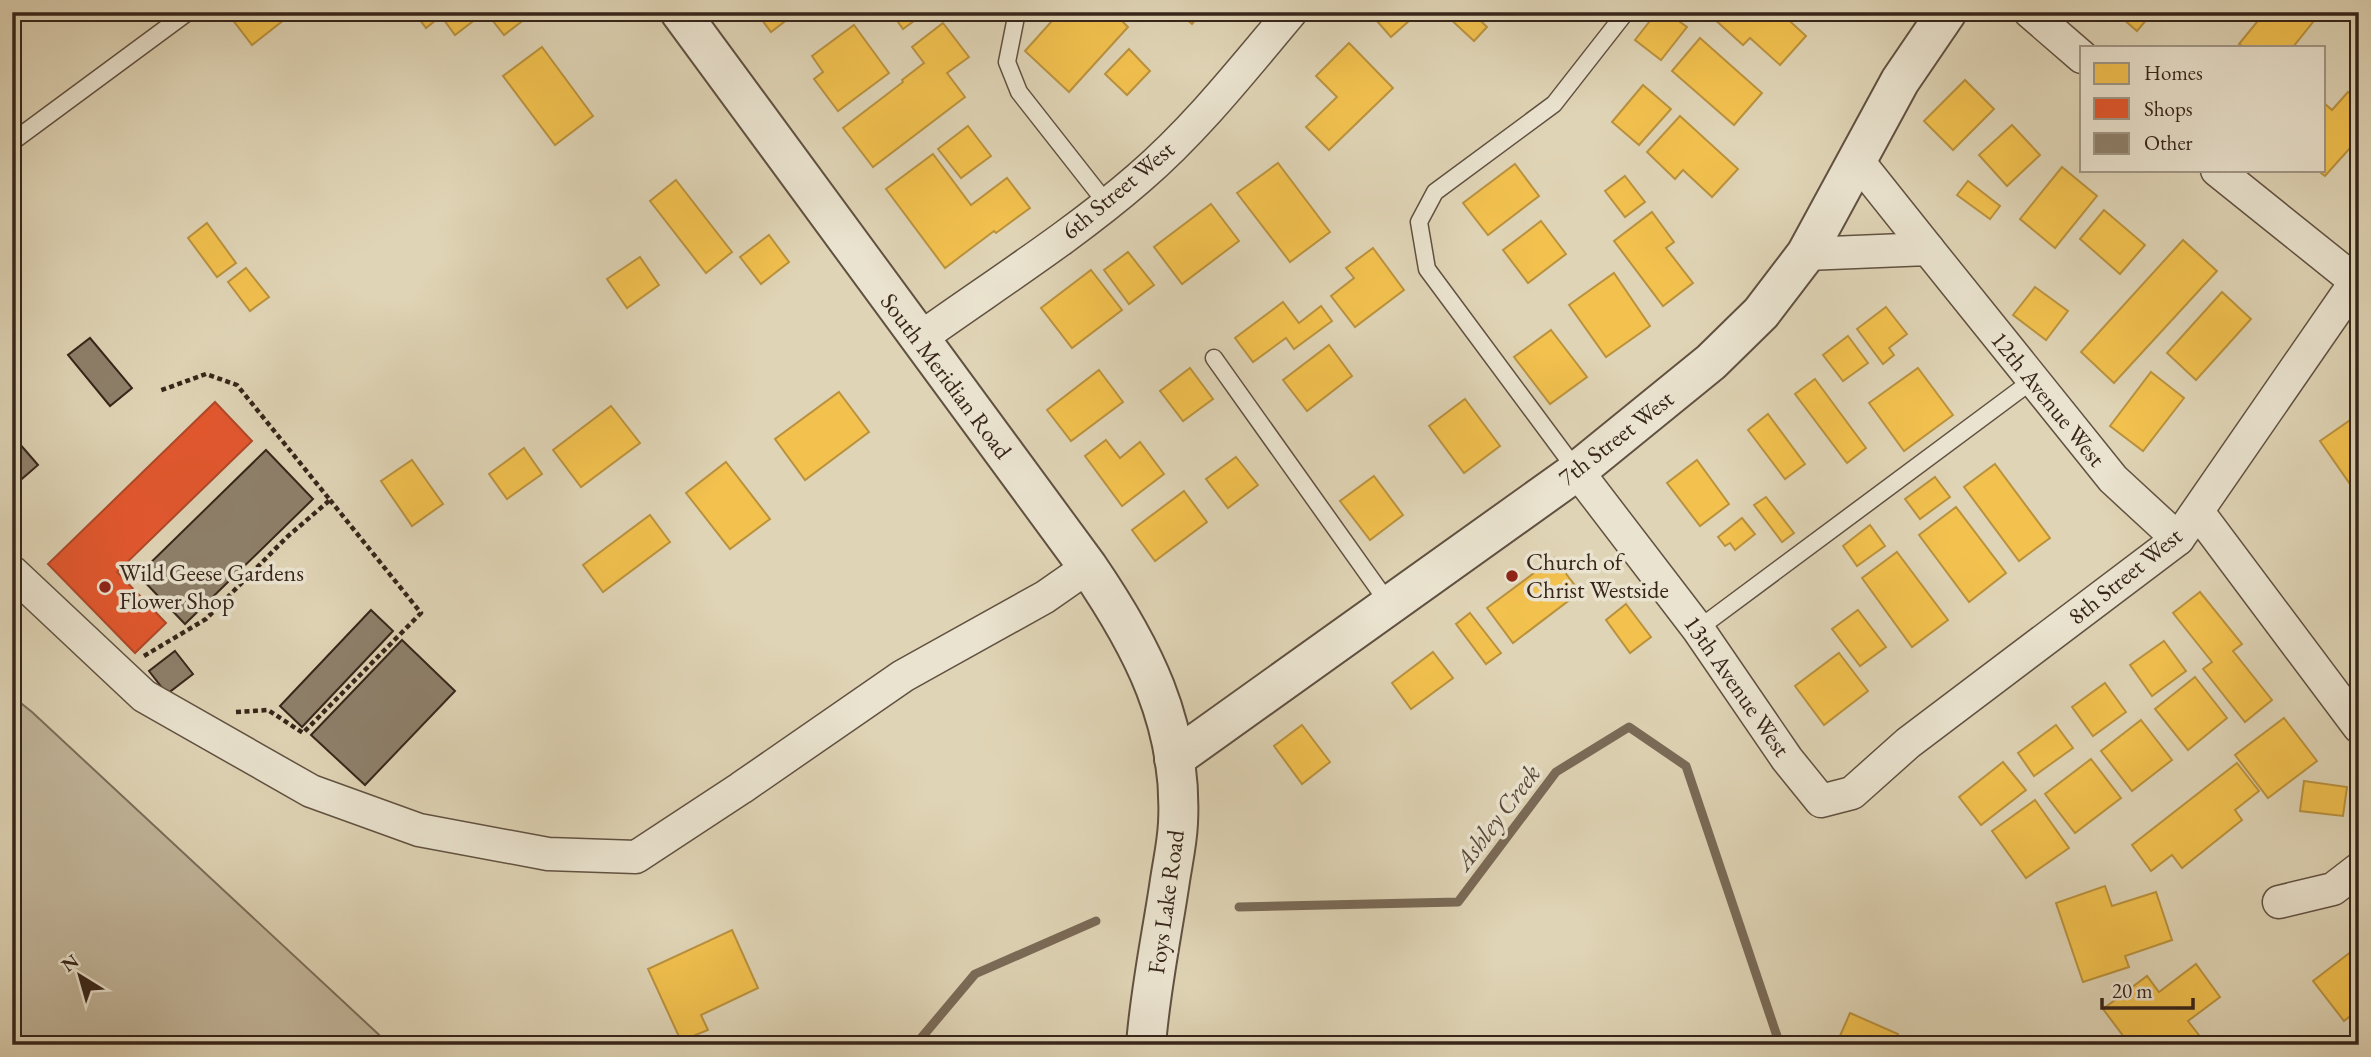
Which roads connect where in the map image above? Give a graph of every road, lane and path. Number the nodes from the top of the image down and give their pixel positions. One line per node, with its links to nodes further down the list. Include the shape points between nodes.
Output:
1 (188, 12): 9 (lane)
2 (680, 12): 16 (street, South Meridian Road)
3 (1017, 12): 12 (lane, via 1007,62 1019,92)
4 (1291, 12): 12 (street, 6th Street West, via 1209,110)
5 (1626, 12): 20 (lane, via 1554,104 1435,192 1419,222 1427,269)
6 (1947, 12): 10 (street, 7th Street West, via 1900,81)
7 (2030, 12): 8 (street)
8 (2080, 55)
9 (12, 142)
10 (1857, 160): 13 (street, 12th Avenue West); 14 (street, 7th Street West)
11 (2220, 172): 15 (street)
12 (1107, 204): 16 (street, 6th Street West)
13 (1928, 249): 14 (street); 18 (street, 12th Avenue West)
14 (1806, 254): 20 (street, 7th Street West, via 1761,313 1711,362)
15 (2358, 281): 22 (street, 8th Street West)
16 (919, 339): 24 (street, South Meridian Road)
17 (1214, 358): 26 (lane)
18 (2033, 380): 23 (street, 12th Avenue West, via 2113,479); 27 (lane)
19 (159, 391): 21 (path, via 206,374 237,385)
20 (1577, 471): 26 (street, 7th Street West); 27 (street, 13th Avenue West)
21 (330, 500): 28 (path, via 205,619); 29 (path, via 421,613 303,733 268,710 211,713)
22 (2198, 512): 23 (street, 8th Street West); 30 (street)
23 (2178, 539): 32 (street, 8th Street West, via 1908,743 1852,793)
24 (1088, 567): 29 (street, via 1045,597 903,676 636,857 548,854 419,830 311,791); 31 (street, South Meridian Road, via 1153,677)
25 (12, 572): 28 (street)
26 (1389, 604): 31 (street, 7th Street West)
27 (1698, 629): 32 (street, 13th Avenue West, via 1787,760)
28 (119, 672): 29 (street, via 144,696)
29 (191, 722)
30 (2359, 727)
31 (1174, 759): 35 (street, Foys Lake Road, via 1178,825)
32 (1821, 801)
33 (2359, 869): 34 (street, via 2333,889)
34 (2278, 902)
35 (1146, 1045)

